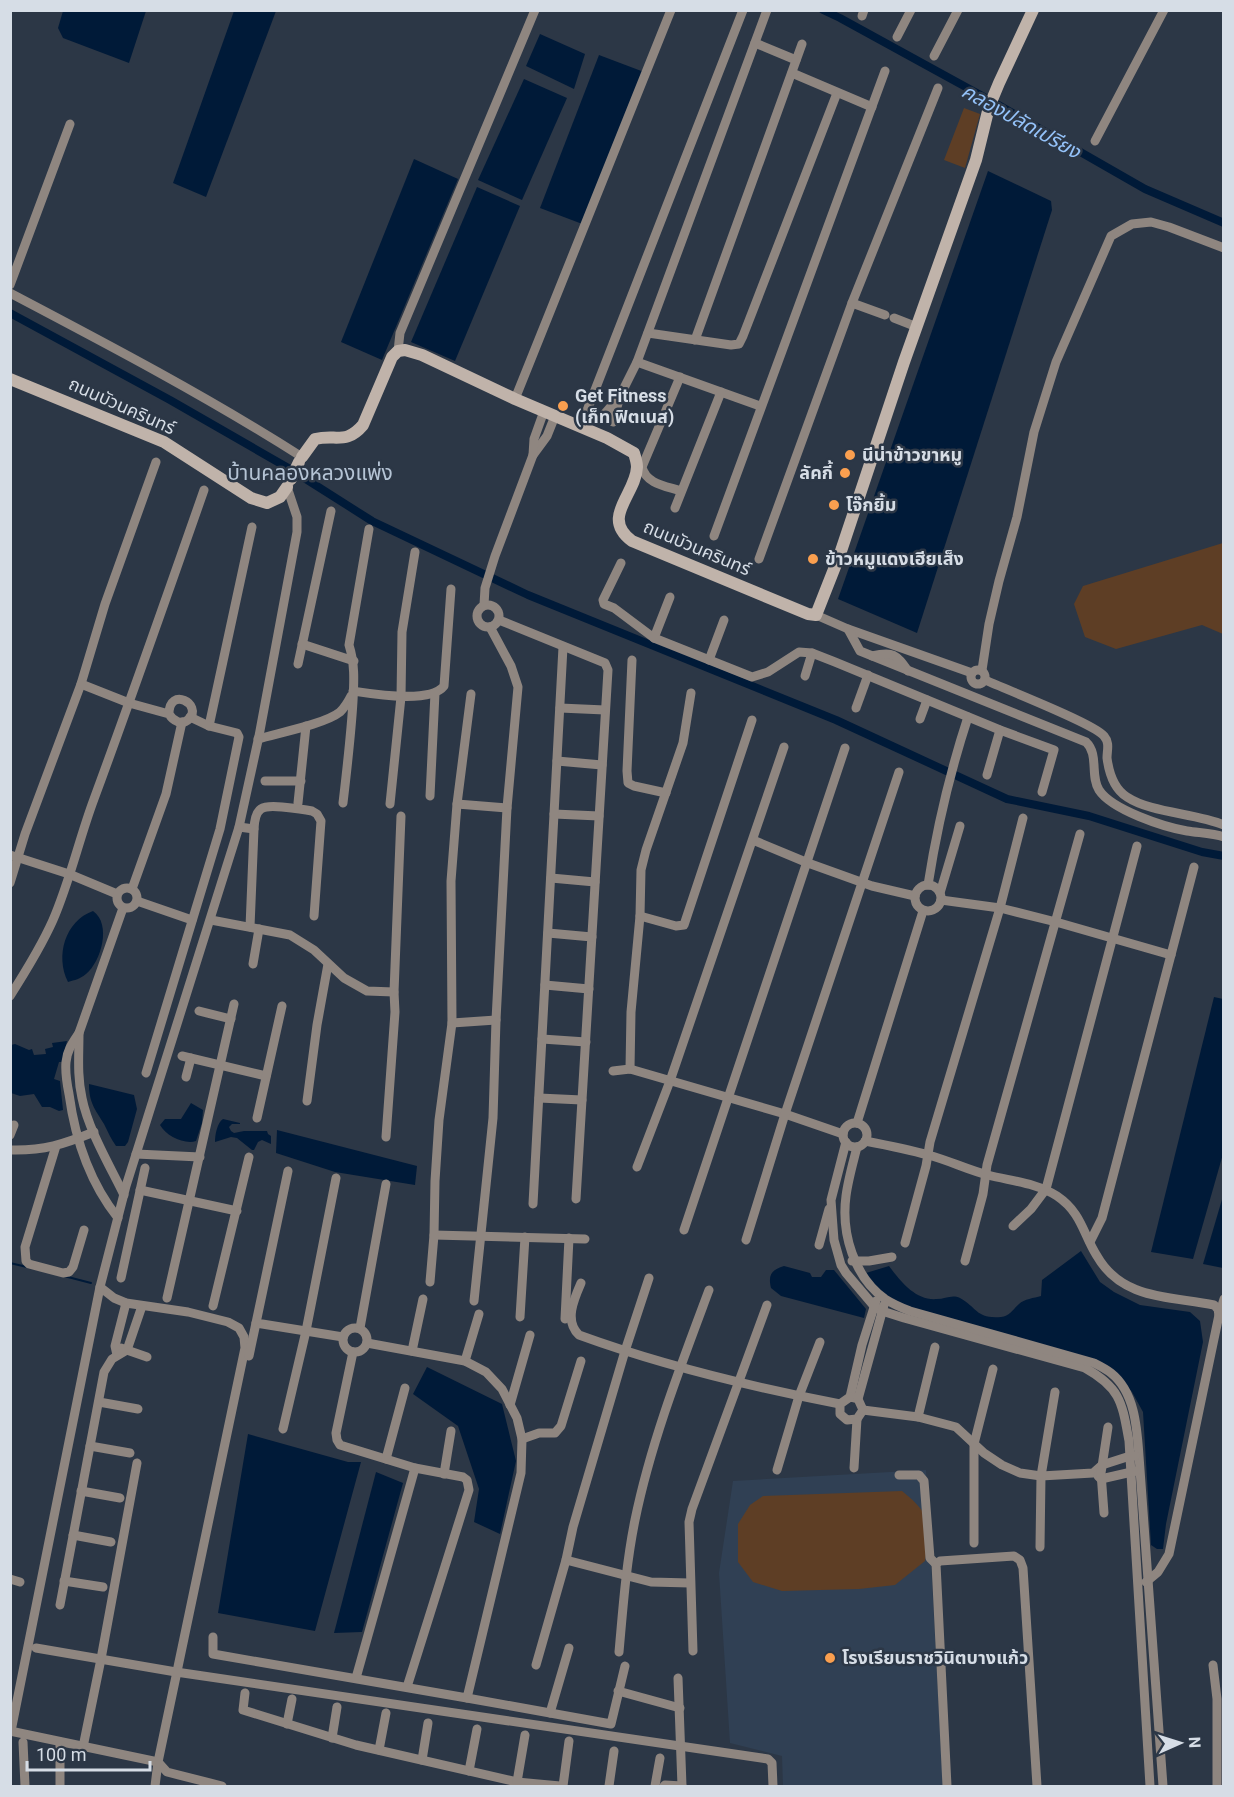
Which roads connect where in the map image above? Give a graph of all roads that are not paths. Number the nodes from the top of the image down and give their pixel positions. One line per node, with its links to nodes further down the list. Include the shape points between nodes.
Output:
1 (535, 10): 28 (street, via 400,333)
2 (671, 10): 34 (street)
3 (743, 10): 38 (street)
4 (767, 10): 10 (street)
5 (911, 10): 9 (street)
6 (958, 10): 12 (street)
7 (1033, 10): 25 (street, via 989,107 979,151)
8 (1164, 10): 20 (street)
9 (897, 37)
10 (755, 43): 13 (street); 26 (street)
11 (802, 44): 13 (street)
12 (933, 56)
13 (796, 60): 15 (street)
14 (885, 71): 18 (street)
15 (792, 74): 17 (street); 27 (street)
16 (938, 88): 24 (street)
17 (837, 93): 18 (street); 27 (street, via 739,344)
18 (872, 107): 35 (street)
19 (70, 124): 22 (street)
20 (1095, 141)
21 (1224, 248): 70 (street, via 1151,222 1132,224 1111,236 1056,362 1034,432)
22 (10, 285)
23 (10, 293): 40 (street, via 161,372 239,417)
24 (852, 303): 25 (street); 51 (street)
25 (917, 327): 56 (street)
26 (648, 333): 27 (street); 29 (street)
27 (696, 340)
28 (398, 351): 34 (street, ถนนบัวนครินทร์, via 422,355); 40 (street, via 356,433 339,439 315,439)
29 (637, 362): 30 (street); 33 (street)
30 (680, 377): 32 (street); 44 (street, via 642,467 649,480)
31 (10, 379): 42 (street, ถนนบัวนครินทร์, via 164,442 251,498 267,503 280,497)
32 (721, 392): 35 (street); 44 (street)
33 (620, 396): 37 (street); 39 (street)
34 (515, 399): 36 (street, ถนนบัวนครินทร์)
35 (760, 406): 49 (street)
36 (549, 414): 38 (street, ถนนบัวนครินทร์); 55 (street, via 534,439 533,455 485,588)
37 (598, 425): 38 (street, ถนนบัวนครินทร์); 39 (street, ถนนบัวนครินทร์)
38 (581, 426)
39 (610, 430): 56 (street, ถนนบัวนครินทร์, via 634,453 637,465 620,511 618,525 624,535)
40 (301, 460): 42 (street)
41 (156, 462): 72 (street)
42 (289, 483): 91 (street, via 297,532)
43 (204, 490): 79 (street)
44 (681, 491): 45 (street)
45 (675, 508)
46 (331, 511): 62 (street)
47 (252, 527): 88 (street)
48 (369, 530): 67 (street, via 349,645)
49 (714, 536)
50 (415, 552): 77 (street, via 402,632)
51 (759, 559)
52 (621, 563): 61 (street, via 604,604)
53 (452, 589): 74 (street, via 444,686)
54 (670, 597): 61 (street)
55 (484, 605): 57 (street, via 496,607); 59 (street, via 477,616 483,626)
56 (816, 615): 60 (street)
57 (499, 620): 59 (street); 63 (street)
58 (724, 620): 66 (street)
59 (490, 627): 107 (street, via 518,687)
60 (848, 629): 70 (street); 117 (street, via 860,651 872,656 886,652 898,657 908,671 1086,742 1093,754 1099,790 1122,809 1176,829)
61 (654, 638): 66 (street)
62 (302, 644): 67 (street); 68 (street)
63 (563, 647): 80 (street); 82 (street, via 607,666)
64 (812, 653): 66 (street, via 798,652 768,672 752,677); 69 (street); 71 (street)
65 (632, 660): 101 (street, via 628,783)
66 (710, 660)
67 (354, 661): 73 (street)
68 (298, 664)
69 (868, 675): 78 (street); 81 (street)
70 (979, 675): 112 (street, via 1104,736 1114,783 1126,796)
71 (805, 676)
72 (81, 684): 79 (street); 120 (street)
73 (353, 691): 77 (street); 89 (street, via 338,713); 103 (street)
74 (435, 693): 77 (street); 102 (street)
75 (691, 693): 101 (street, via 683,743)
76 (471, 694): 106 (street)
77 (400, 697): 105 (street)
78 (927, 700): 84 (street); 86 (street)
79 (129, 703): 83 (street); 123 (street)
80 (560, 708): 82 (street); 94 (street)
81 (856, 708)
82 (606, 710): 95 (street)
83 (169, 714): 85 (street, via 178,722); 85 (street, via 172,703 183,699 192,708)
84 (968, 717): 90 (street); 128 (street, via 947,785)
85 (186, 719): 88 (street); 129 (street, via 166,794)
86 (920, 719)
87 (752, 720): 138 (street, via 684,925)
88 (209, 726): 139 (street, via 239,737 220,829)
89 (306, 726): 91 (street); 99 (street)
90 (1000, 730): 97 (street); 100 (street, via 1054,750)
91 (258, 739): 114 (street)
92 (784, 747): 118 (street)
93 (845, 748): 121 (street)
94 (557, 761): 95 (street); 108 (street)
95 (602, 765): 110 (street)
96 (898, 772): 127 (street)
97 (987, 775)
98 (265, 781): 99 (street)
99 (301, 781): 104 (street)
100 (1042, 792)
101 (666, 793): 138 (street, via 645,850)
102 (430, 796)
103 (343, 802)
104 (298, 803)
105 (390, 804)
106 (457, 804): 107 (street); 158 (street, via 451,881)
107 (507, 808): 157 (street)
108 (554, 814): 110 (street); 124 (street)
109 (400, 816): 151 (street)
110 (599, 816): 125 (street)
111 (1023, 818): 135 (street)
112 (1224, 825)
113 (960, 826): 132 (street)
114 (239, 827): 115 (street); 140 (street)
115 (254, 829): 137 (street, via 258,812 268,806 317,814 321,821); 142 (street)
116 (1080, 834): 141 (street)
117 (1224, 837)
118 (753, 840): 121 (street); 168 (street)
119 (1137, 846): 145 (street)
120 (15, 856): 123 (street); 126 (street)
121 (807, 863): 127 (street); 169 (street)
122 (1194, 867): 146 (street)
123 (69, 874): 130 (street); 152 (street, via 53,921)
124 (550, 878): 125 (street); 143 (street)
125 (595, 882): 144 (street)
126 (10, 883)
127 (862, 883): 131 (street); 173 (street)
128 (928, 885): 131 (street, via 919,888); 132 (street, via 935,887)
129 (132, 889): 130 (street, via 125,888); 133 (street)
130 (117, 894): 134 (street, via 118,904)
131 (915, 896): 136 (street, via 916,905)
132 (940, 896): 135 (street); 136 (street, via 940,903 933,910)
133 (137, 901): 134 (street, via 130,909); 139 (street)
134 (123, 908): 159 (street)
135 (1000, 908): 141 (street); 187 (street)
136 (923, 911): 175 (street)
137 (314, 916)
138 (640, 916): 163 (street)
139 (192, 920): 165 (street)
140 (211, 920): 142 (street); 186 (street)
141 (1056, 922): 145 (street); 193 (street)
142 (255, 928): 147 (street); 148 (street, via 290,935)
143 (548, 933): 144 (street); 149 (street)
144 (592, 937): 150 (street)
145 (1113, 938): 146 (street); 196 (street)
146 (1171, 955): 216 (street, via 1102,1218)
147 (253, 964)
148 (328, 964): 151 (street, via 367,991); 172 (street)
149 (545, 985): 150 (street); 160 (street)
150 (589, 989): 161 (street)
151 (394, 992): 179 (street)
152 (10, 996)
153 (234, 1004): 156 (street)
154 (282, 1006): 166 (street)
155 (199, 1011): 156 (street)
156 (231, 1019): 162 (street)
157 (496, 1020): 158 (street); 210 (street, via 493,1118)
158 (452, 1023): 208 (street, via 440,1120)
159 (80, 1033): 177 (street, via 79,1081); 180 (street, via 66,1062 73,1123)
160 (542, 1039): 161 (street); 170 (street)
161 (586, 1042): 171 (street)
162 (221, 1065): 166 (street); 167 (street, via 186,1057); 188 (street)
163 (630, 1069): 164 (street); 168 (street)
164 (613, 1071)
165 (146, 1073)
166 (266, 1076): 174 (street)
167 (186, 1077)
168 (670, 1081): 169 (street); 190 (street)
169 (728, 1097): 173 (street); 207 (street)
170 (539, 1098): 171 (street); 202 (street)
171 (582, 1100): 199 (street)
172 (307, 1101)
173 (785, 1114): 181 (street); 214 (street)
174 (257, 1118)
175 (857, 1123): 181 (street, via 849,1124); 182 (street, via 866,1130)
176 (14, 1125): 178 (street)
177 (94, 1132): 180 (street); 198 (street)
178 (10, 1135)
179 (386, 1137)
180 (79, 1138): 183 (street); 204 (street, via 94,1180)
181 (844, 1138): 184 (street); 200 (street)
182 (865, 1141): 184 (street); 187 (street)
183 (56, 1146): 185 (street); 206 (street, via 25,1247 26,1261 69,1272)
184 (857, 1147): 209 (street, via 846,1198)
185 (10, 1150)
186 (136, 1154): 188 (street); 198 (street)
187 (928, 1155): 193 (street); 217 (street)
188 (200, 1157): 201 (street)
189 (249, 1158): 203 (street)
190 (637, 1167)
191 (145, 1168): 197 (street)
192 (288, 1171): 243 (street)
193 (986, 1175): 196 (street); 221 (street)
194 (336, 1178): 245 (street)
195 (386, 1184): 244 (street)
196 (1046, 1189): 205 (street); 216 (street, via 1080,1218)
197 (140, 1190): 201 (street); 223 (street)
198 (124, 1195): 204 (street)
199 (576, 1199)
200 (831, 1200): 215 (street); 218 (street)
201 (189, 1201): 203 (street); 230 (street)
202 (533, 1204)
203 (237, 1211): 237 (street)
204 (118, 1218): 227 (street)
205 (1013, 1226)
206 (84, 1230)
207 (684, 1230)
208 (434, 1235): 210 (street); 225 (street)
209 (846, 1235): 215 (street); 220 (street)
210 (481, 1236): 211 (street); 233 (street)
211 (525, 1237): 212 (street); 241 (street)
212 (569, 1238): 213 (street); 242 (street)
213 (585, 1239)
214 (746, 1240)
215 (834, 1240): 222 (street)
216 (1090, 1242): 240 (street, via 1109,1274 1126,1287 1214,1305)
217 (906, 1243)
218 (819, 1245)
219 (892, 1257): 220 (street)
220 (855, 1260): 222 (street); 229 (street, via 860,1273)
221 (965, 1261)
222 (841, 1265): 238 (street)
223 (121, 1278)
224 (649, 1278): 255 (street)
225 (430, 1282)
226 (581, 1283): 255 (street, via 571,1304 576,1332)
227 (100, 1287): 234 (street); 334 (street)
228 (709, 1290): 260 (street)
229 (883, 1297): 238 (street); 250 (street, via 910,1311)
230 (167, 1298)
231 (423, 1299): 254 (street)
232 (1224, 1299): 240 (street)
233 (474, 1301)
234 (126, 1303): 236 (street); 252 (street)
235 (767, 1305): 262 (street)
236 (142, 1306): 253 (street); 319 (street, via 188,1312 228,1323 239,1328 244,1337 245,1348)
237 (213, 1306)
238 (878, 1308): 250 (street, via 904,1318); 266 (street)
239 (479, 1314): 259 (street)
240 (1219, 1315): 304 (street, via 1169,1554 1158,1572)
241 (520, 1317)
242 (565, 1319)
243 (256, 1323): 245 (street); 272 (street)
244 (360, 1328): 247 (street, via 346,1330); 248 (street)
245 (306, 1331): 247 (street); 276 (street)
246 (530, 1335): 269 (street)
247 (342, 1337): 256 (street, via 347,1350)
248 (367, 1342): 254 (street); 256 (street, via 360,1351)
249 (820, 1342): 265 (street)
250 (1011, 1343): 282 (street, via 1094,1363 1112,1374 1133,1406)
251 (935, 1347): 273 (street)
252 (116, 1350): 253 (street); 267 (street, via 106,1367)
253 (127, 1350): 257 (street)
254 (412, 1351): 259 (street)
255 (625, 1351): 260 (street); 301 (street)
256 (353, 1352): 283 (street, via 337,1440 340,1445)
257 (147, 1357)
258 (581, 1361): 278 (street, via 561,1426 555,1433)
259 (465, 1362): 269 (street, via 486,1372)
260 (680, 1367): 262 (street); 303 (street, via 646,1474)
261 (993, 1369): 279 (street)
262 (740, 1382): 265 (street); 306 (street, via 692,1509)
263 (405, 1388): 283 (street)
264 (1055, 1392): 292 (street)
265 (799, 1396): 268 (street); 288 (street)
266 (854, 1398): 268 (street); 271 (street)
267 (99, 1402): 270 (street); 280 (street)
268 (840, 1404): 274 (street, via 840,1414 847,1420)
269 (510, 1405): 278 (street)
270 (138, 1409)
271 (863, 1410): 273 (street); 274 (street)
272 (235, 1414)
273 (918, 1417): 279 (street, via 956,1427)
274 (856, 1419): 287 (street)
275 (1108, 1426): 285 (street)
276 (284, 1429)
277 (451, 1431): 290 (street)
278 (522, 1439): 325 (street, via 520,1473)
279 (974, 1444): 292 (street, via 1002,1465); 299 (street)
280 (90, 1446): 281 (street); 294 (street)
281 (129, 1453)
282 (1135, 1456): 285 (street); 289 (street)
283 (386, 1459): 286 (street)
284 (137, 1463): 315 (street)
285 (1102, 1465): 293 (street)
286 (415, 1468): 290 (street); 320 (street)
287 (854, 1468)
288 (777, 1470)
289 (1135, 1471): 293 (street); 304 (street); 308 (street)
290 (444, 1474): 322 (street, via 463,1477 469,1490)
291 (899, 1475): 302 (street, via 919,1475 924,1480 930,1558)
292 (1041, 1476): 293 (street); 300 (street)
293 (1097, 1476): 296 (street)
294 (81, 1491): 295 (street); 297 (street)
295 (120, 1498)
296 (1104, 1513)
297 (73, 1535): 298 (street); 305 (street)
298 (111, 1542)
299 (974, 1543)
300 (1040, 1547)
301 (566, 1560): 303 (street); 316 (street)
302 (936, 1564): 359 (street); 360 (street, via 1014,1556 1020,1560)
303 (625, 1576): 306 (street, via 651,1582); 314 (street)
304 (1147, 1580): 308 (street); 362 (street)
305 (64, 1581): 307 (street); 309 (street)
306 (690, 1583): 313 (street)
307 (103, 1587)
308 (1138, 1594): 361 (street)
309 (60, 1605)
310 (213, 1637): 320 (street, via 213,1654)
311 (36, 1648): 315 (street)
312 (569, 1648): 330 (street)
313 (693, 1651)
314 (619, 1652)
315 (101, 1659): 319 (street); 341 (street)
316 (536, 1665)
317 (1213, 1665): 363 (street)
318 (625, 1666): 323 (street)
319 (176, 1672): 340 (street); 346 (street)
320 (356, 1678): 322 (street)
321 (678, 1678): 328 (street)
322 (407, 1687): 325 (street)
323 (618, 1691): 328 (street); 330 (street, via 611,1724)
324 (245, 1693): 332 (street, via 243,1710)
325 (467, 1698): 330 (street)
326 (292, 1699): 332 (street)
327 (337, 1707): 336 (street)
328 (680, 1708): 340 (street)
329 (386, 1713): 342 (street)
330 (550, 1713)
331 (428, 1723): 345 (street)
332 (287, 1724): 336 (street)
333 (477, 1729): 347 (street)
334 (11, 1731): 338 (street)
335 (525, 1735): 348 (street)
336 (332, 1738): 342 (street)
337 (23, 1742): 349 (street)
338 (60, 1742): 341 (street); 350 (street)
339 (569, 1742): 353 (street)
340 (680, 1746): 357 (street); 358 (street, via 768,1759 772,1763)
341 (82, 1747): 346 (street)
342 (379, 1750): 345 (street)
343 (614, 1751): 354 (street)
344 (660, 1758): 355 (street)
345 (422, 1760): 347 (street)
346 (158, 1762): 351 (street); 352 (street, via 166,1772)
347 (469, 1772): 348 (street)
348 (517, 1782): 353 (street)
349 (25, 1786)
350 (60, 1786)
351 (156, 1786)
352 (222, 1786)
353 (562, 1786)
354 (609, 1786)
355 (655, 1786)
356 (664, 1786): 357 (street)
357 (682, 1786)
358 (773, 1786)
359 (946, 1786)
360 (1037, 1786)
361 (1150, 1786)
362 (1163, 1786)
363 (1217, 1786)

